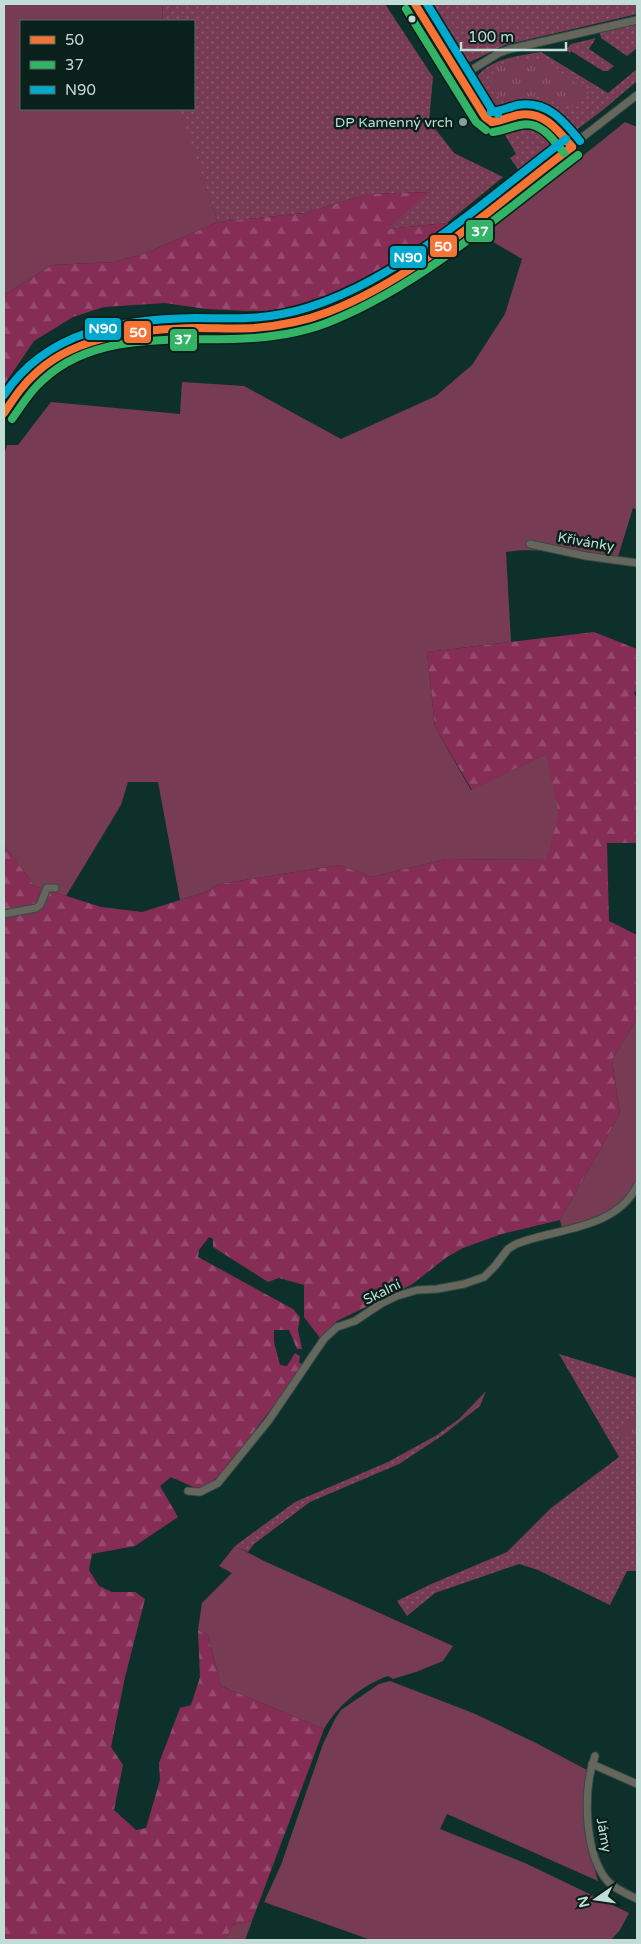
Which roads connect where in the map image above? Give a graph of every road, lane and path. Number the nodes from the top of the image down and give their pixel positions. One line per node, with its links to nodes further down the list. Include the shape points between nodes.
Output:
1 (415, 4): 3 (street)
2 (637, 20): 3 (street, via 504,51)
3 (460, 76): 5 (street, via 485,117 492,122 522,114 538,115 550,122)
4 (637, 95): 5 (street)
5 (572, 147): 6 (street, via 425,260 350,302 284,324 254,328 179,328 113,335 91,341 67,350 41,366 17,391)
6 (4, 413)
7 (530, 544): 8 (street, Křivánky)
8 (637, 563)
9 (55, 888): 10 (street, via 47,888 36,908)
10 (4, 914)
11 (637, 1186): 12 (street, Skalní, via 629,1199 607,1216 508,1248 484,1277 464,1284 397,1296 355,1321 337,1327 324,1339 269,1420 218,1483 200,1492)
12 (188, 1491)
13 (595, 1756): 14 (street, Jámy)
14 (592, 1764): 15 (street); 16 (street, Jámy, via 588,1807 597,1865 612,1885)
15 (637, 1784)
16 (637, 1899)

